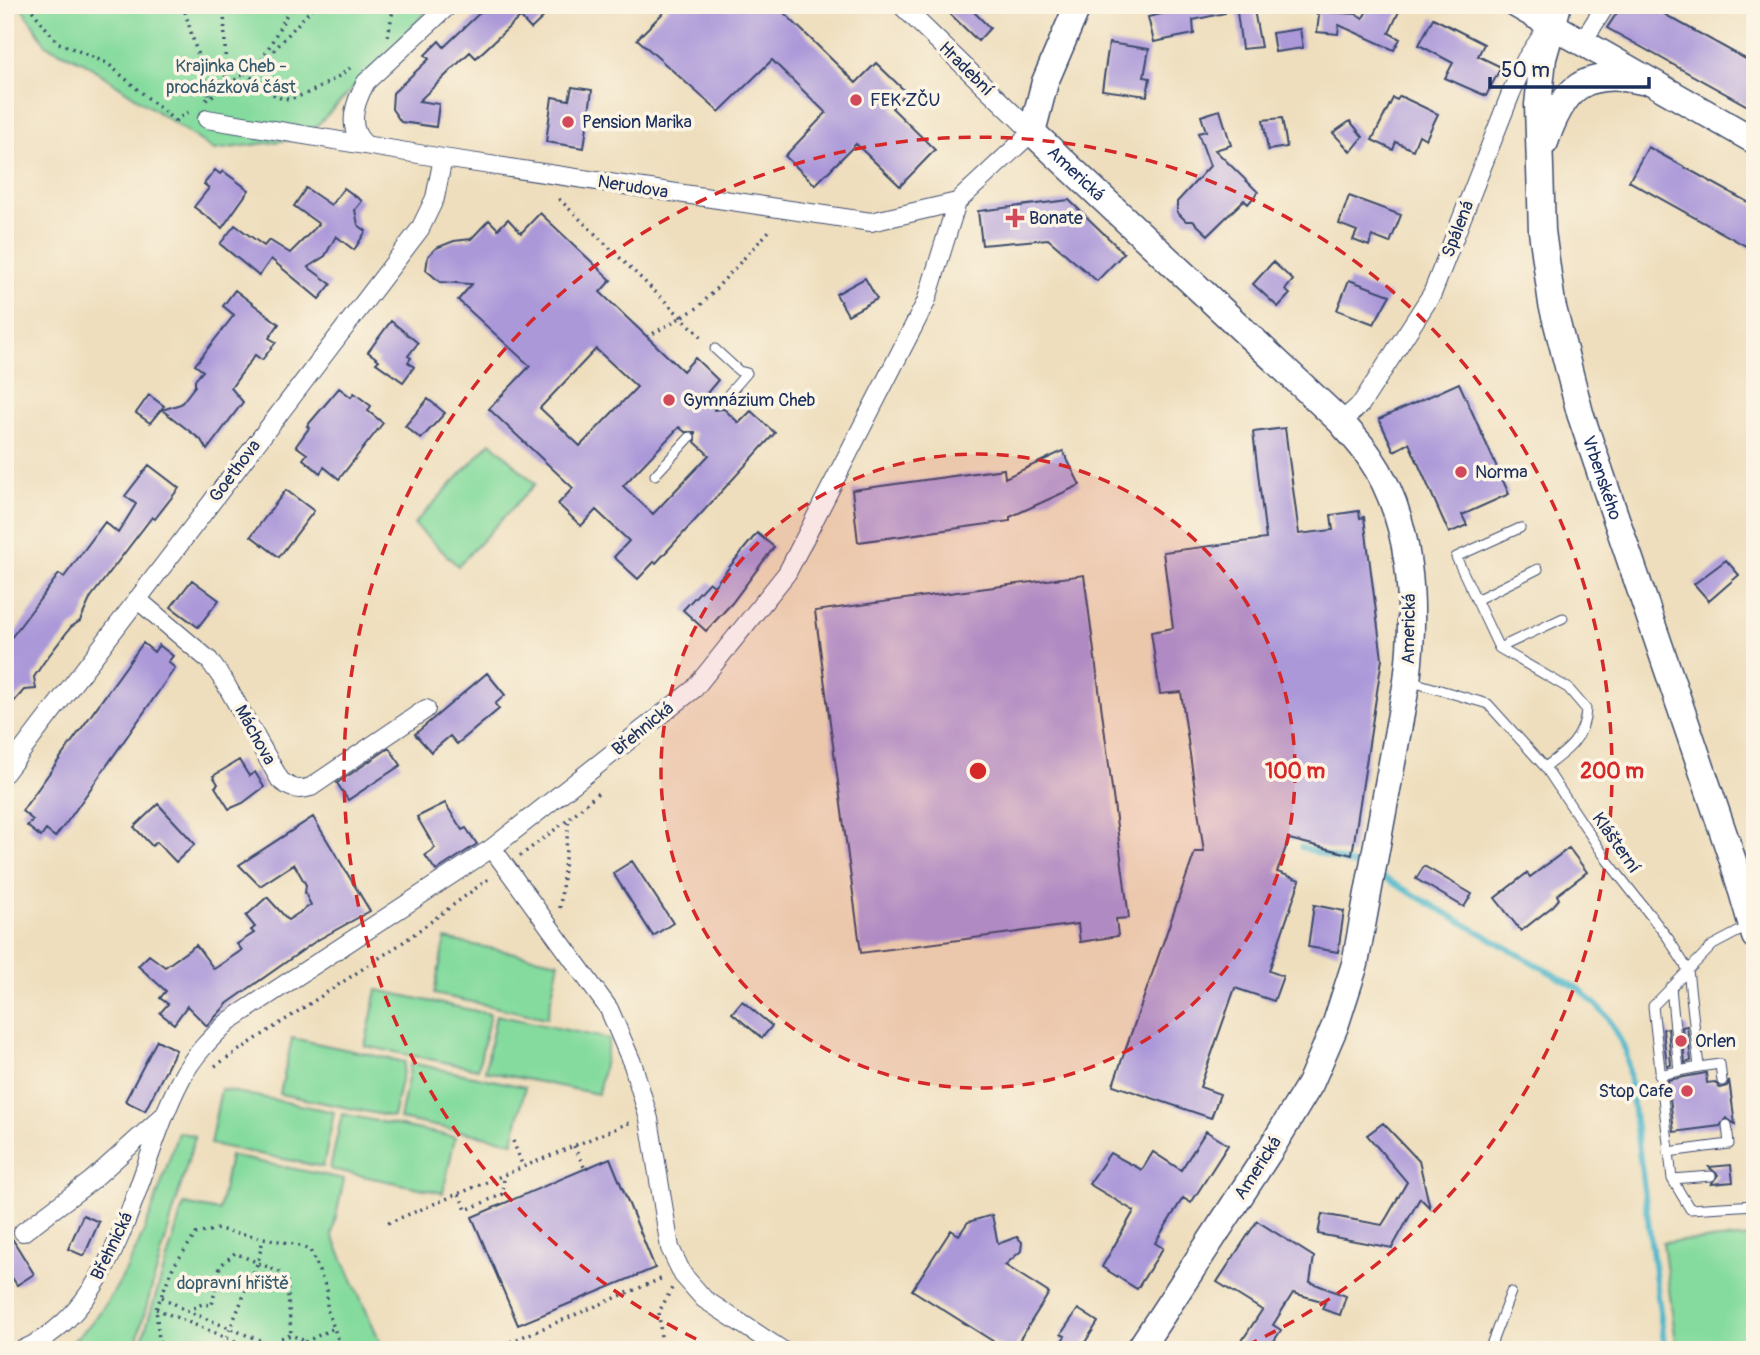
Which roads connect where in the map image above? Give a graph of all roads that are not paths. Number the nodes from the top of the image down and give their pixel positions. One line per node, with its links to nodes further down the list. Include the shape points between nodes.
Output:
1 (449, 5): 12 (street, via 366,82 353,126)
2 (901, 5): 10 (street, Hradební)
3 (1079, 5): 10 (street, Americká, via 1045,82)
4 (1517, 5): 6 (street)
5 (1606, 5): 7 (street)
6 (1554, 14): 7 (street); 14 (street, Vrbenského, via 1538,105); 18 (street, Spálená, via 1511,93 1432,294 1361,404)
7 (1583, 41): 8 (street)
8 (1663, 88): 11 (street); 14 (street, via 1609,76 1574,90 1557,108)
9 (200, 110): 12 (street, Nerudova)
10 (1032, 132): 15 (street, Nerudova); 18 (street, Americká)
11 (1755, 141)
12 (366, 145): 13 (street, Nerudova)
13 (443, 158): 15 (street, Nerudova, via 871,222); 23 (street, Goethova, via 435,198 420,229)
14 (1539, 161): 32 (street, Vrbenského, via 1552,304 1580,413)
15 (957, 202): 31 (street, Břehnická, via 926,302 787,573 694,689)
16 (715, 349): 17 (lane, via 747,373)
17 (719, 405)
18 (1341, 422): 27 (street, Americká, via 1369,456 1387,488 1404,544 1412,642)
19 (690, 437): 20 (lane)
20 (654, 475)
21 (1520, 528): 24 (lane, via 1456,557)
22 (1538, 569): 24 (lane)
23 (137, 600): 28 (street, Máchova, via 209,660 288,787 311,787); 30 (street, Goethova)
24 (1476, 600): 26 (lane)
25 (1563, 618): 26 (lane)
26 (1499, 648): 29 (lane, via 1568,688 1586,709 1585,725 1577,739)
27 (1407, 681): 29 (lane, Klášterní, via 1488,704); 49 (street, Americká, via 1355,964 1335,1026 1310,1084)
28 (426, 709)
29 (1545, 766): 33 (lane, Klášterní)
30 (5, 774)
31 (492, 848): 39 (street, Břehnická, via 229,1021 205,1044); 48 (street, via 609,1009 649,1119 670,1248 681,1270 704,1299)
32 (1754, 930): 33 (lane, via 1713,944)
33 (1688, 970): 34 (lane); 35 (lane)
34 (1671, 987): 36 (lane); 37 (lane, via 1653,1006)
35 (1699, 1068): 36 (lane); 38 (lane, via 1720,1064)
36 (1679, 1071): 37 (lane)
37 (1659, 1075): 41 (lane)
38 (1722, 1081)
39 (164, 1115): 45 (street, Břehnická, via 91,1181); 47 (street, Břehnická, via 103,1273 41,1342)
40 (1727, 1125): 41 (lane, via 1729,1144)
41 (1668, 1152): 43 (lane)
42 (1711, 1176): 43 (lane)
43 (1672, 1179): 44 (lane, via 1690,1209)
44 (1755, 1205)
45 (23, 1232)
46 (1511, 1292): 50 (lane)
47 (22, 1350)
48 (782, 1350)
49 (1139, 1350)
50 (1489, 1350)

